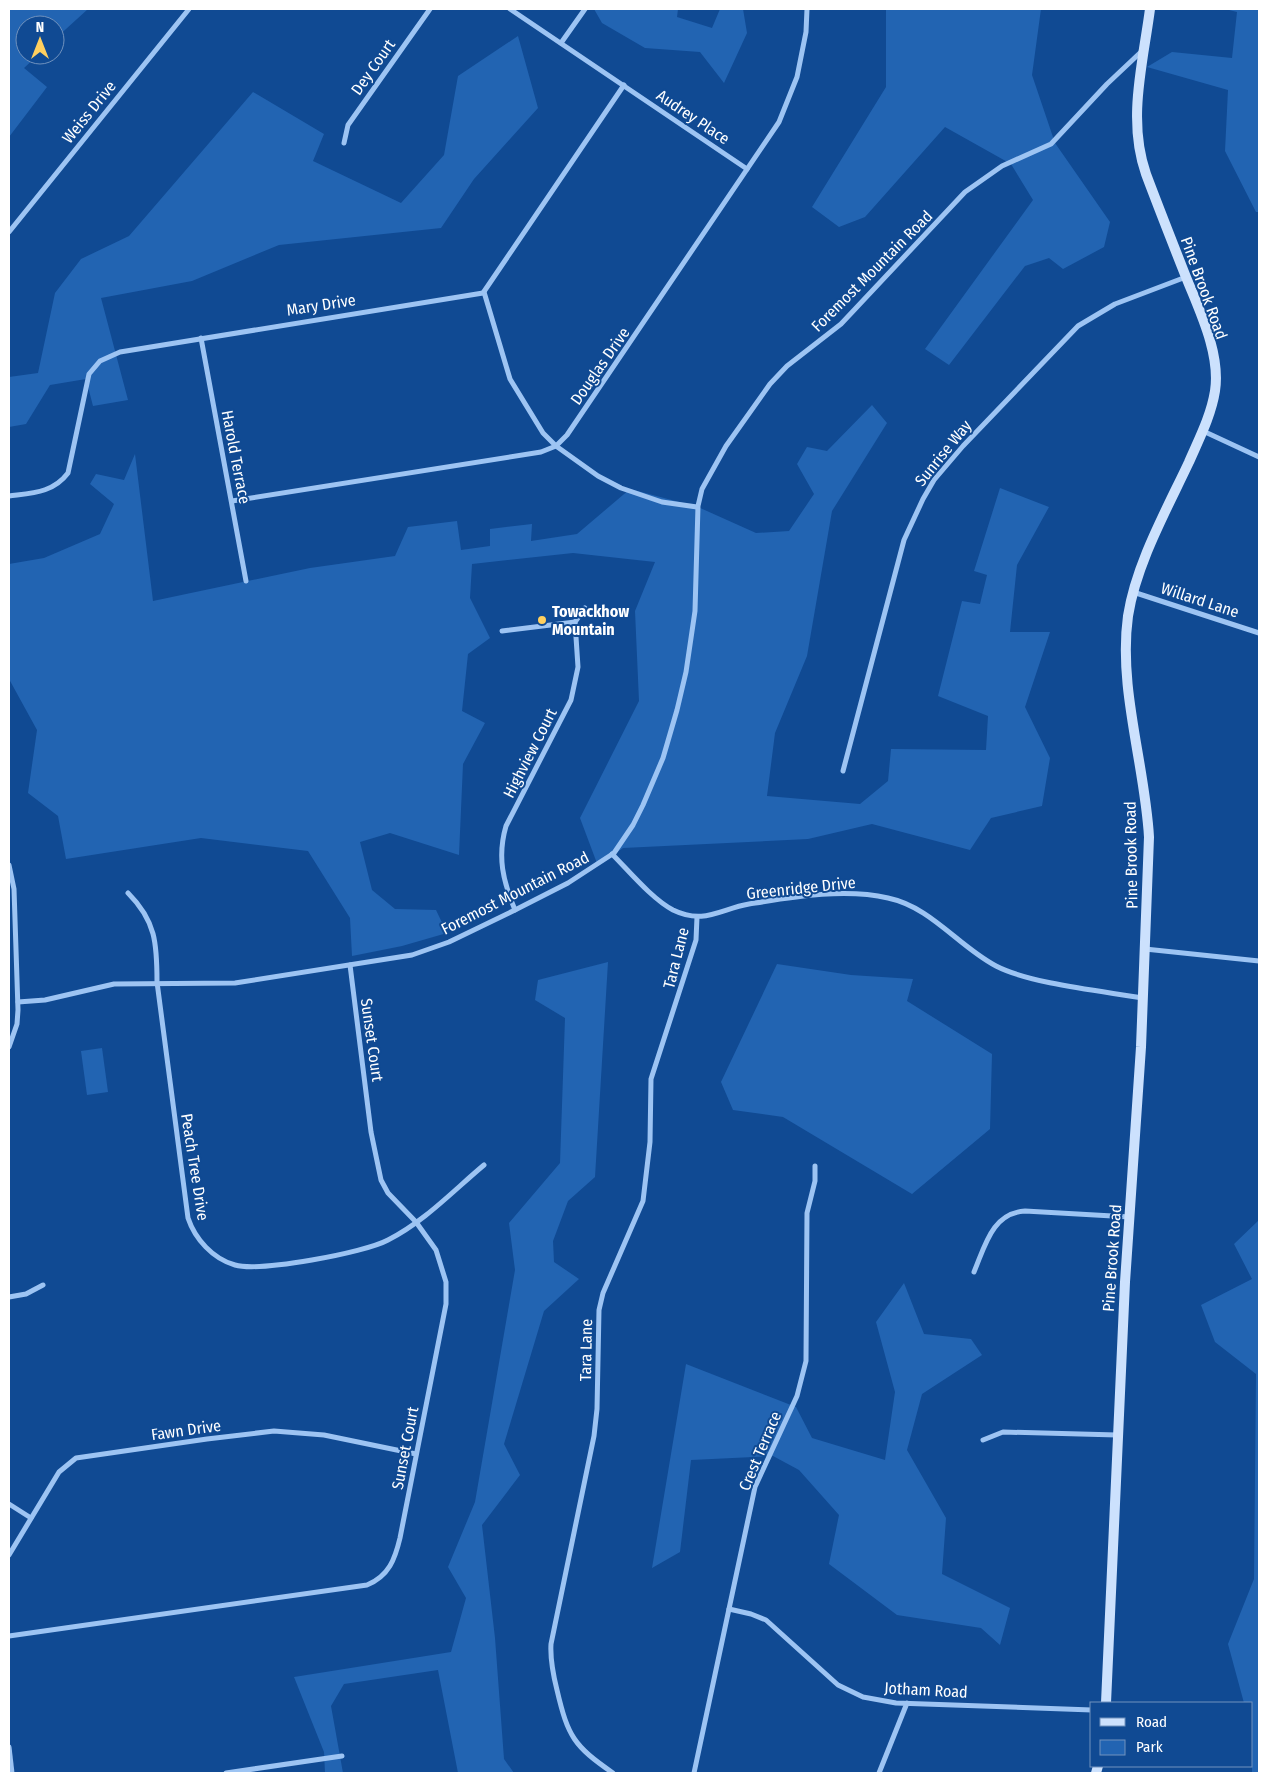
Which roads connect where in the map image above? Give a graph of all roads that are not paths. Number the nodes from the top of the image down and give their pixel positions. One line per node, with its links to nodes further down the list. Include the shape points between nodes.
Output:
1 (189, 9): 12 (street, Weiss Drive)
2 (430, 9): 10 (street, Dey Court, via 348,125)
3 (510, 9): 7 (street, Audrey Place)
4 (585, 9): 7 (street)
5 (807, 9): 11 (street, Douglas Drive, via 803,55 790,98 779,122)
6 (1150, 9): 8 (street, Pine Brook Road)
7 (561, 43): 9 (street, Audrey Place)
8 (1144, 50): 13 (street, Pine Brook Road, via 1136,116 1139,150); 21 (street, Foremost Mountain Road, via 1106,84 1051,144 992,172 965,192 841,324 787,366 770,384 726,446 702,489)
9 (624, 85): 11 (street, Audrey Place); 14 (street)
10 (344, 142)
11 (748, 169): 17 (street, Douglas Drive, via 572,428)
12 (9, 232)
13 (1186, 277): 16 (street, Pine Brook Road, via 1208,337 1215,370 1215,392); 28 (street, Sunrise Way, via 1115,304 1078,326 934,480 904,540)
14 (484, 292): 15 (street, Mary Drive); 17 (street, via 510,379 543,433)
15 (201, 338): 19 (street, Mary Drive, via 120,352 100,361 92,369 87,382 68,473 46,490); 20 (street, Harold Terrace)
16 (1203, 432): 18 (street); 23 (street, Pine Brook Road, via 1163,517)
17 (556, 446): 20 (street, via 532,454); 21 (street, via 598,476 627,491 662,502)
18 (1259, 457)
19 (9, 496)
20 (232, 501): 22 (street, Harold Terrace)
21 (697, 507): 29 (street, Foremost Mountain Road, via 695,611 677,710 643,805 629,832)
22 (246, 581)
23 (1134, 592): 27 (street, Willard Lane); 34 (street, Pine Brook Road, via 1128,615 1126,654 1147,809)
24 (586, 608): 25 (street)
25 (575, 622): 26 (street); 32 (street, Highview Court, via 578,667 571,700 503,837 503,876)
26 (502, 631)
27 (1259, 632)
28 (843, 772)
29 (612, 854): 32 (street, Foremost Mountain Road, via 568,883); 33 (street, Greenridge Drive, via 662,903 682,914)
30 (9, 865): 39 (street, via 14,889)
31 (128, 893): 37 (street, Peach Tree Drive, via 143,907 149,919 156,946)
32 (515, 910): 36 (street, Foremost Mountain Road, via 434,948)
33 (697, 917): 40 (street, Greenridge Drive, via 715,915 747,904 836,894 886,897 918,909 976,953 1011,972); 66 (street, Tara Lane, via 696,940 651,1079 650,1142 642,1201 603,1293 599,1310 594,1436 551,1644 551,1666 564,1723 582,1749)
34 (1145, 950): 35 (street); 40 (street, Pine Brook Road)
35 (1259, 961)
36 (350, 965): 37 (street, Foremost Mountain Road, via 235,983); 46 (street, Sunset Court, via 371,1132 381,1180 388,1193)
37 (157, 982): 41 (street, Foremost Mountain Road, via 114,984 45,1000); 46 (street, Peach Tree Drive, via 188,1218 195,1234 209,1251 235,1265 256,1266 334,1256 387,1241)
38 (9, 990): 39 (street)
39 (17, 990): 41 (street)
40 (1143, 998): 45 (street, Pine Brook Road)
41 (18, 1002): 42 (street, via 17,1024)
42 (9, 1048)
43 (484, 1165): 46 (street, Peach Tree Drive)
44 (816, 1166): 56 (street, Crest Terrace, via 807,1213 806,1361 797,1396 755,1487)
45 (1130, 1217): 47 (street, via 1014,1212 993,1229); 50 (street, Pine Brook Road)
46 (416, 1222): 52 (street, Sunset Court, via 441,1260 447,1293)
47 (974, 1272)
48 (43, 1285): 49 (street, via 26,1294)
49 (9, 1297)
50 (1117, 1435): 51 (street, via 1003,1432); 58 (street, Pine Brook Road)
51 (983, 1440)
52 (416, 1454): 54 (street, Fawn Drive, via 324,1435 274,1431 87,1456 76,1458 62,1468); 57 (street, Sunset Court, via 395,1560 372,1583)
53 (9, 1504): 54 (street)
54 (31, 1518): 55 (street, Fawn Drive)
55 (9, 1555)
56 (729, 1609): 59 (street, Jotham Road, via 766,1620 838,1685 874,1700); 67 (street, Crest Terrace)
57 (9, 1636)
58 (1106, 1702)
59 (907, 1703): 60 (street, Jotham Road); 68 (street)
60 (1090, 1710)
61 (9, 1747): 64 (street)
62 (342, 1756): 63 (street)
63 (236, 1772): 65 (street)
64 (12, 1773)
65 (226, 1773)
66 (614, 1773)
67 (694, 1773)
68 (879, 1773)

